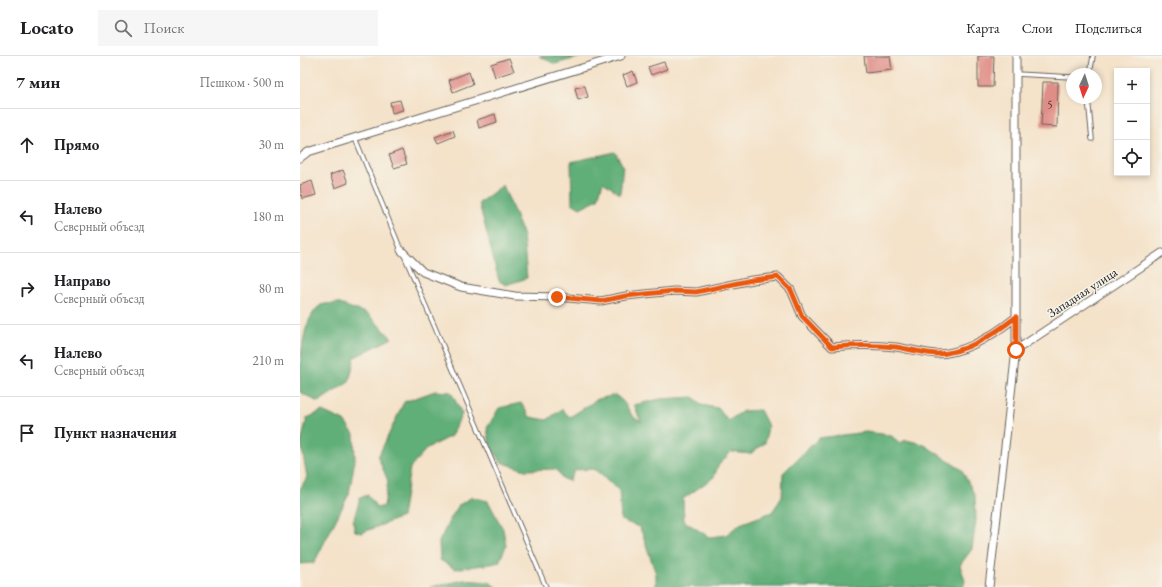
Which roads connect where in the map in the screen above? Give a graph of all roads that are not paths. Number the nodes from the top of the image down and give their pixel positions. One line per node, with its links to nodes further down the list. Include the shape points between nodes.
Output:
1 (621, 56): 8 (street)
2 (1016, 56): 5 (street)
3 (1093, 56): 4 (lane)
4 (1091, 68)
5 (1016, 74): 6 (lane); 13 (street)
6 (1066, 78)
7 (1089, 104): 9 (lane)
8 (356, 138): 10 (street, via 308,152); 11 (lane)
9 (1092, 139)
10 (300, 158)
11 (401, 250): 13 (street, via 423,272 461,287 515,296 601,301 674,291 696,292 778,277 791,290 802,316 832,347 858,344 937,354 965,348 993,336); 15 (lane)
12 (1162, 254): 14 (street, Западная улица)
13 (1016, 317): 14 (street)
14 (1016, 350): 16 (street)
15 (546, 587)
16 (989, 587)

